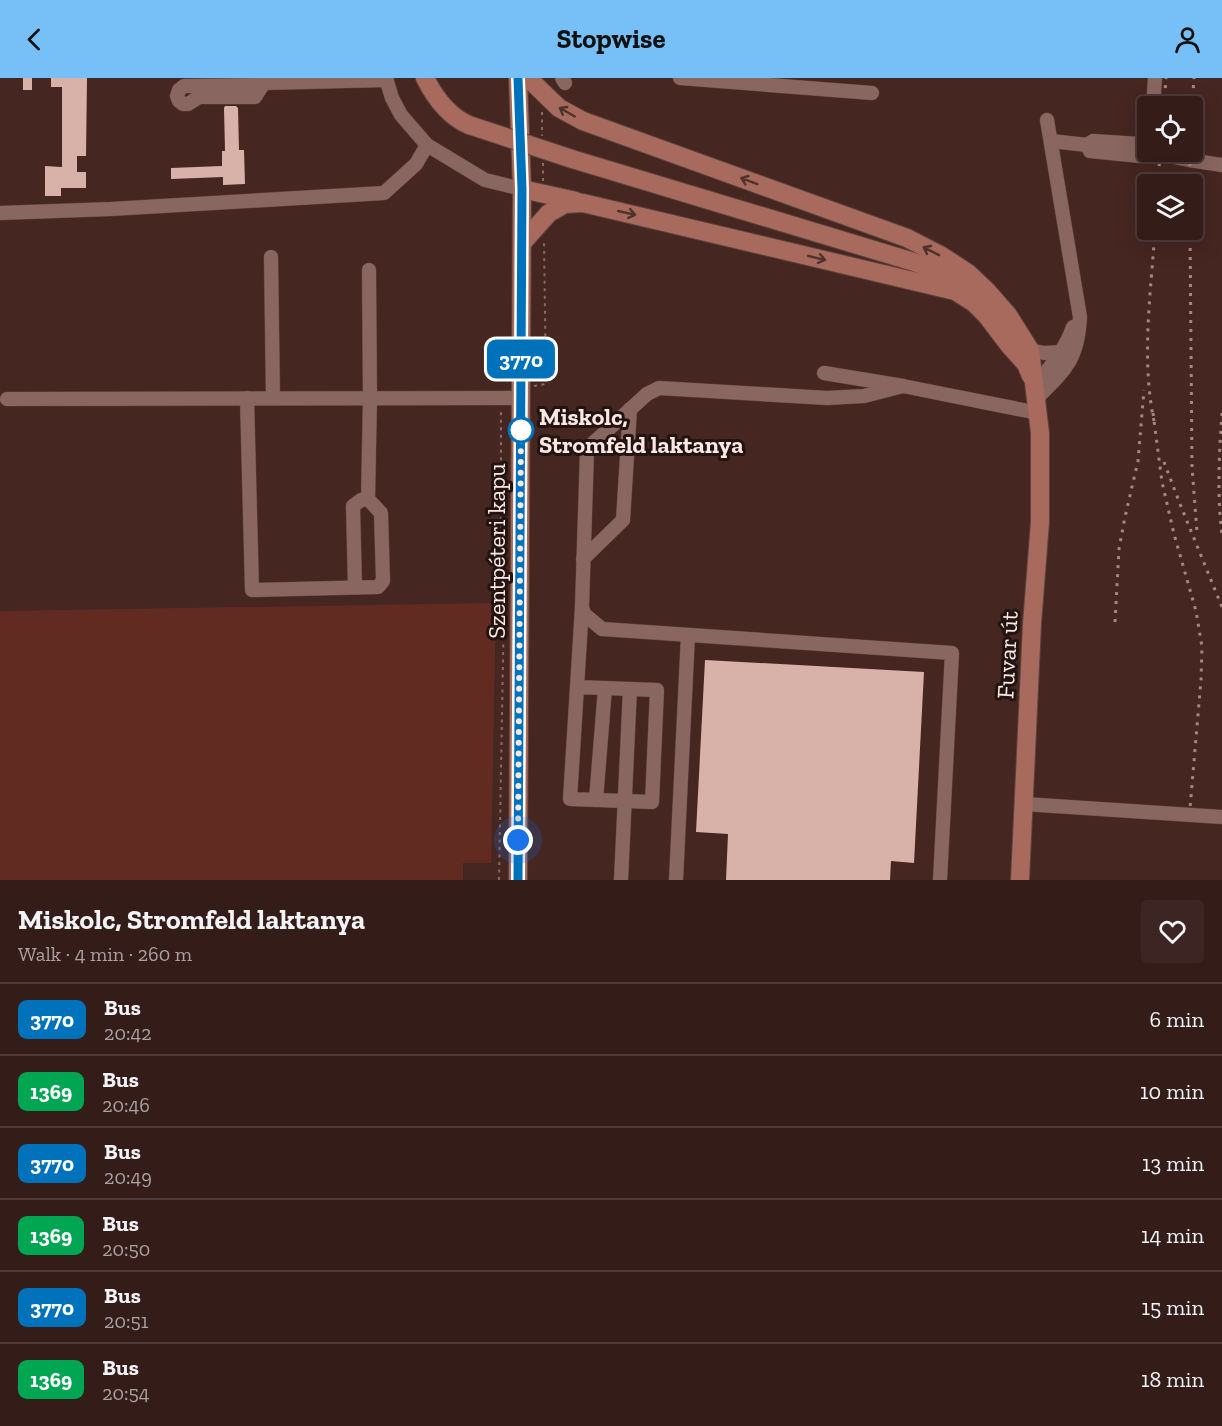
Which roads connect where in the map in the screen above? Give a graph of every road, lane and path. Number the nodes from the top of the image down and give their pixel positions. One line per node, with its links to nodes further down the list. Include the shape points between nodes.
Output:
1 (425, 78): 39 (main road, bridge, via 447,112 468,125 914,262 960,282 984,298 1022,348)
2 (518, 78): 20 (main road, Szentpéteri kapu)
3 (528, 78): 9 (main road)
4 (680, 78): 7 (street)
5 (1155, 78): 11 (street)
6 (386, 79): 8 (street); 16 (street, via 401,115)
7 (845, 84): 10 (street)
8 (263, 86): 8 (street, via 255,97 199,97 183,104 177,96 184,86)
9 (542, 92): 13 (path); 29 (main road, one-way to 9, via 987,291 942,256 907,238 583,121)
10 (872, 93)
11 (1154, 96)
12 (1047, 120): 14 (street)
13 (543, 137)
14 (1051, 141): 15 (street); 28 (street)
15 (1137, 144)
16 (427, 146): 20 (street, via 485,180); 23 (street, via 416,164 384,193)
17 (543, 160): 21 (path)
18 (1203, 161): 19 (street)
19 (1222, 165)
20 (522, 189): 21 (main road); 25 (main road, Szentpéteri kapu)
21 (544, 194): 22 (main road)
22 (583, 203): 24 (main road, via 565,204); 39 (main road, one-way to 39, via 955,291 987,316 1026,364)
23 (0, 213)
24 (544, 220): 25 (main road); 33 (path, via 546,384)
25 (522, 243): 33 (main road, Szentpéteri kapu)
26 (272, 256): 35 (street)
27 (369, 270): 36 (street)
28 (1077, 298): 30 (street, via 1073,328); 39 (street, via 1080,317 1074,354)
29 (1030, 350): 30 (street); 39 (main road)
30 (1062, 352): 39 (street)
31 (824, 373): 32 (street)
32 (903, 386): 39 (street); 40 (street, via 864,396 827,398 659,388)
33 (521, 393): 37 (street); 54 (main road, Szentpéteri kapu)
34 (247, 398): 35 (street); 38 (street); 43 (street, via 252,590)
35 (273, 398): 36 (street)
36 (370, 398): 37 (street); 41 (street)
37 (501, 398): 53 (path, via 504,604)
38 (7, 399)
39 (1036, 399): 51 (main road, Fuvar út, via 1040,522)
40 (630, 410): 42 (street, via 623,520); 42 (street, via 587,451)
41 (368, 500): 43 (street, via 353,506); 43 (street, via 381,513 383,581 378,587)
42 (583, 559): 44 (street)
43 (355, 588)
44 (582, 607): 45 (street, via 584,614 602,629); 46 (street)
45 (688, 635): 56 (street); 57 (street, via 952,653)
46 (577, 687): 47 (street); 49 (street, via 570,799)
47 (605, 688): 48 (street); 49 (street)
48 (630, 689): 50 (street); 50 (street, via 657,690 652,802)
49 (596, 800): 50 (street)
50 (625, 801): 55 (street)
51 (1024, 804): 52 (street); 58 (main road, Fuvar út)
52 (1222, 817)
53 (499, 880)
54 (518, 880)
55 (621, 880)
56 (676, 880)
57 (940, 880)
58 (1020, 880)

